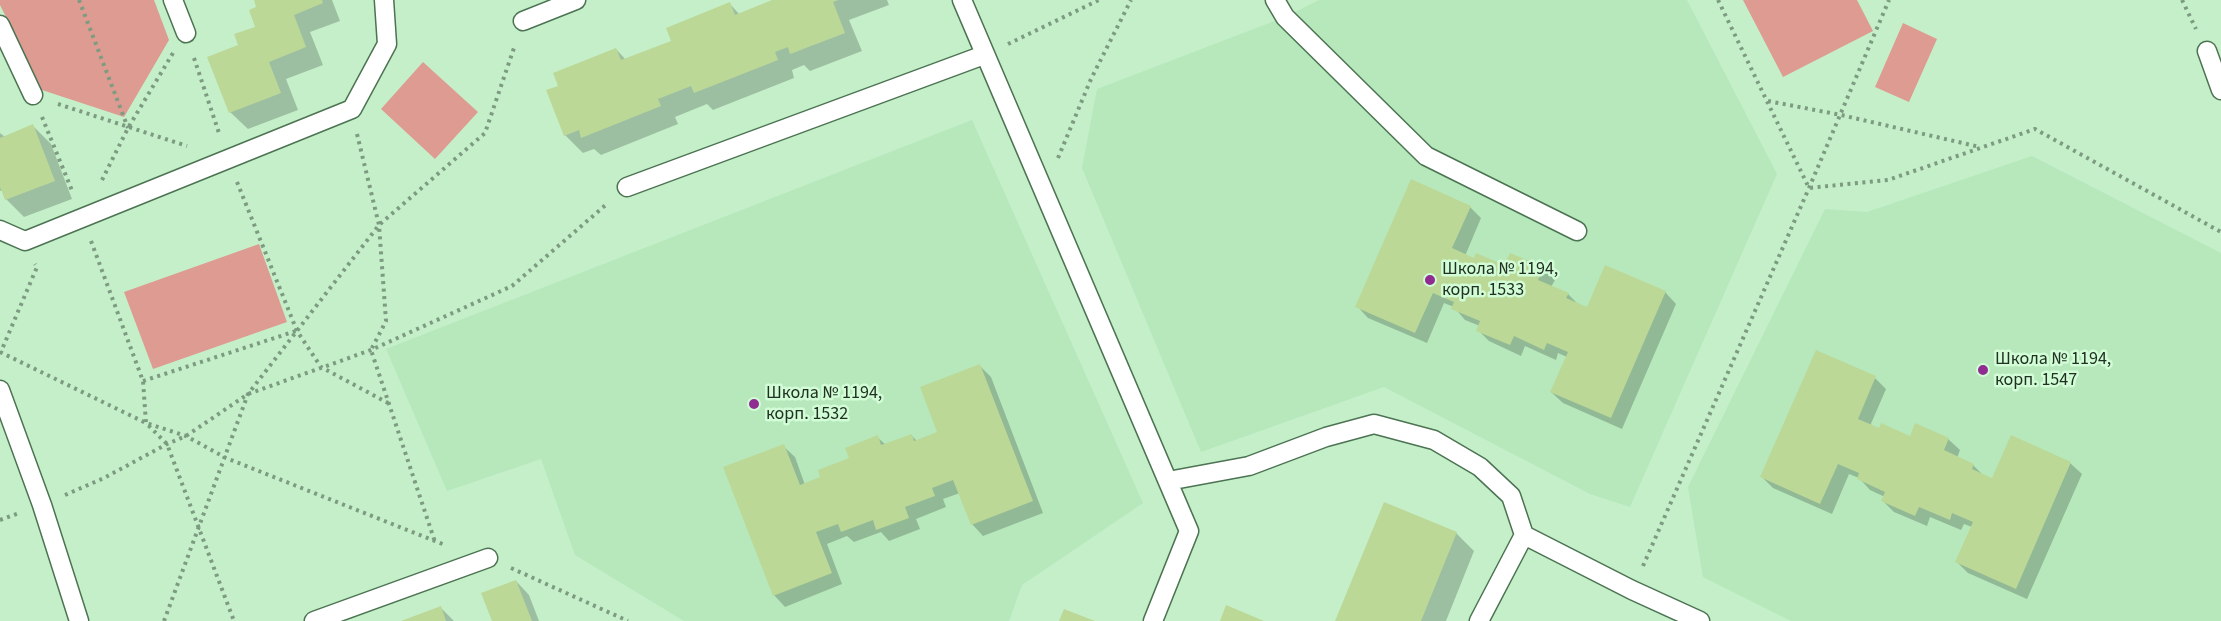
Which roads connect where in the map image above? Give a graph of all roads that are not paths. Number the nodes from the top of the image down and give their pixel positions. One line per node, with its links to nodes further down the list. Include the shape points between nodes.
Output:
1 (173, 0): 8 (lane)
2 (384, 0): 14 (lane, via 387,44 352,109 26,241)
3 (576, 0): 6 (lane)
4 (962, 0): 10 (lane)
5 (1275, 0): 15 (lane, via 1285,17 1426,156)
6 (523, 21)
7 (0, 25): 12 (lane)
8 (186, 33)
9 (2207, 51): 11 (lane)
10 (984, 55): 13 (lane); 17 (lane)
11 (2221, 90)
12 (33, 95)
13 (627, 187)
14 (0, 230)
15 (1577, 231)
16 (0, 390): 20 (lane)
17 (1168, 481): 18 (lane, via 1249,466 1374,424 1434,440 1480,467 1511,496); 22 (lane, via 1189,531)
18 (1524, 535): 23 (lane); 24 (lane)
19 (488, 558): 21 (lane)
20 (79, 621)
21 (314, 621)
22 (1153, 621)
23 (1479, 621)
24 (1700, 621)

